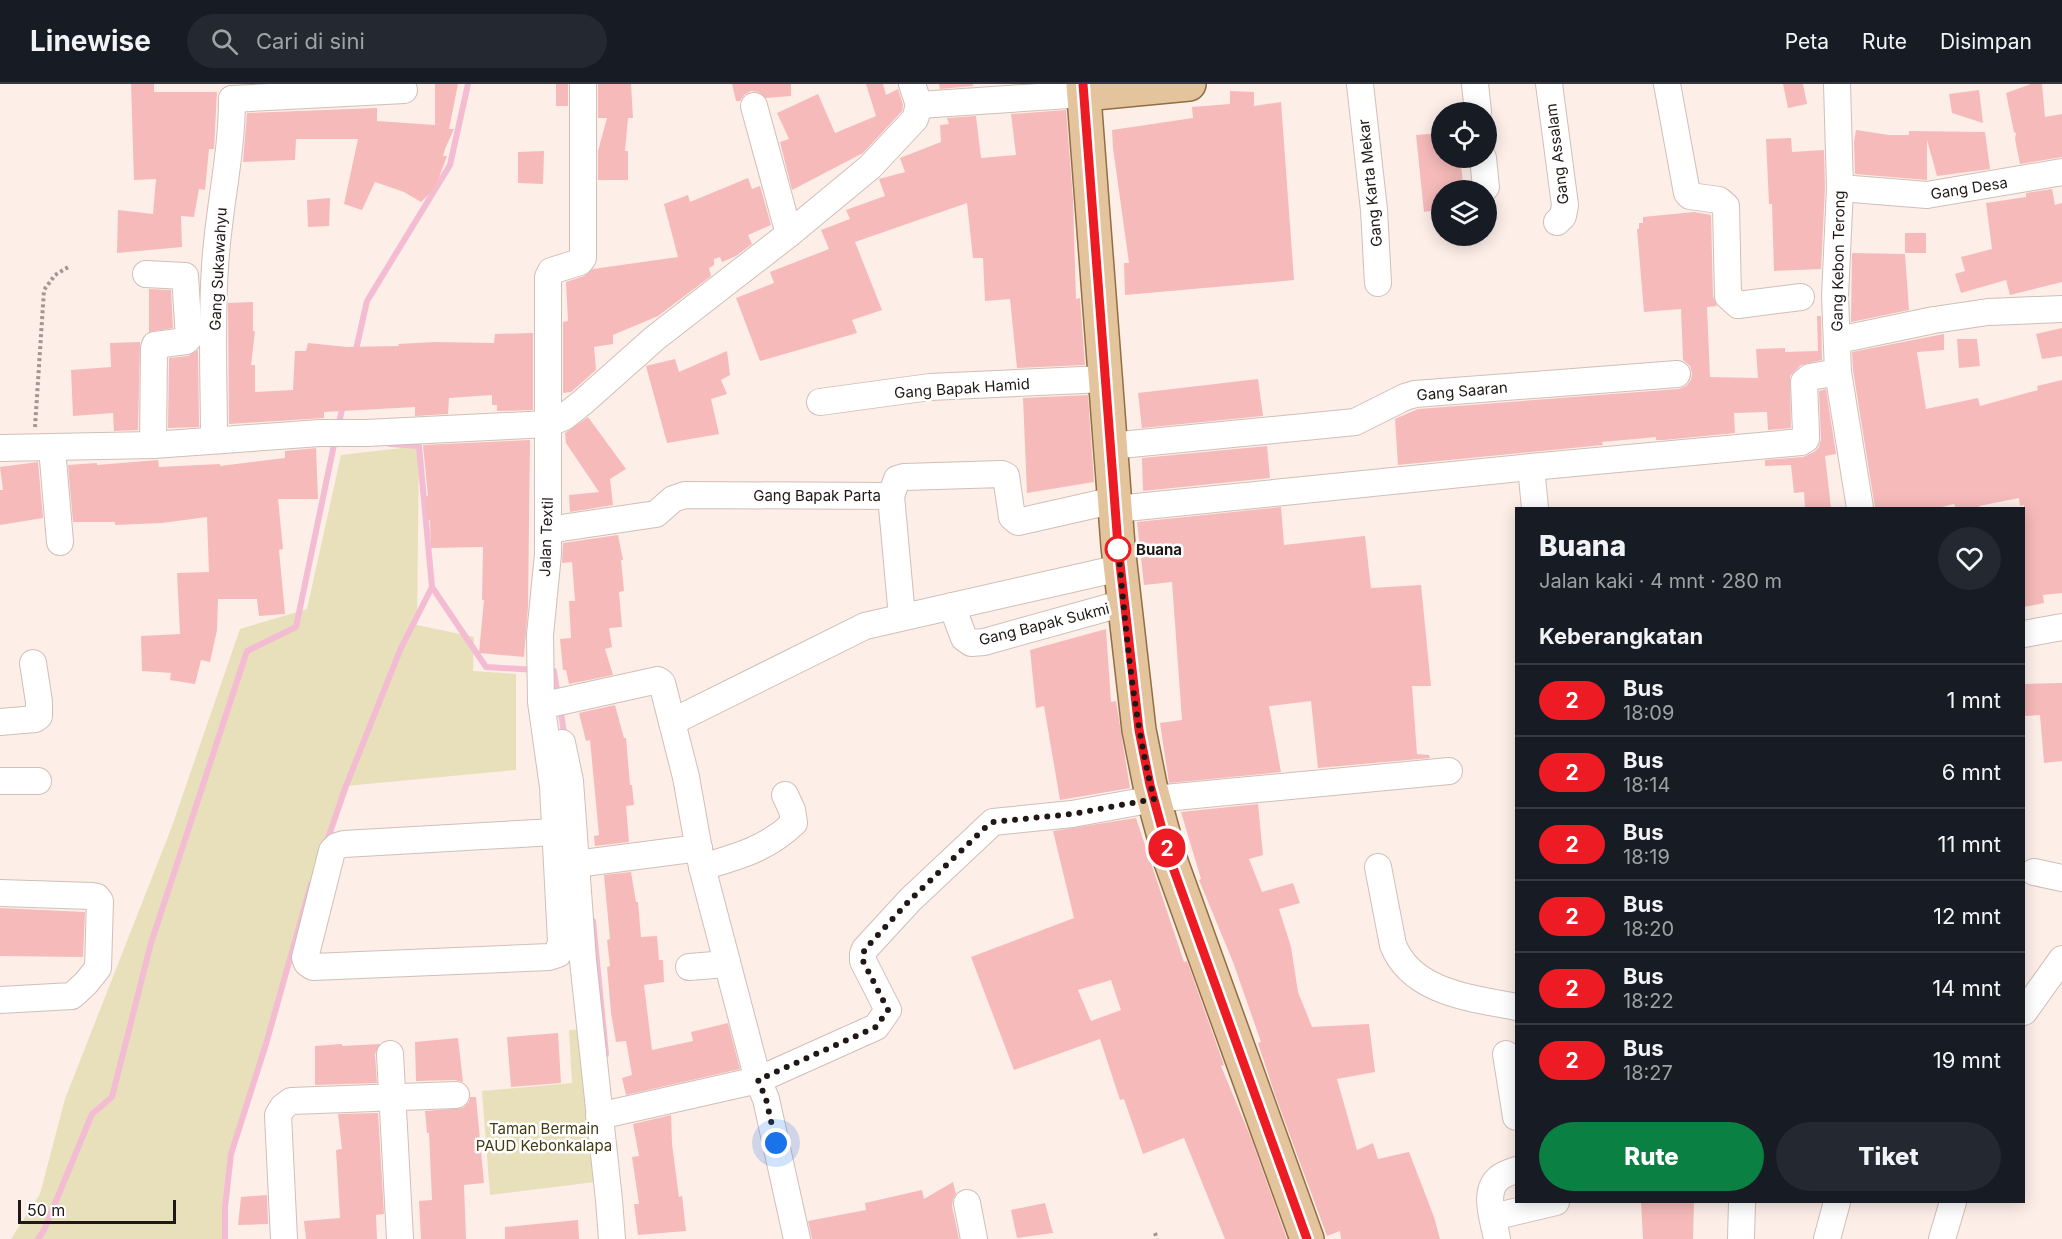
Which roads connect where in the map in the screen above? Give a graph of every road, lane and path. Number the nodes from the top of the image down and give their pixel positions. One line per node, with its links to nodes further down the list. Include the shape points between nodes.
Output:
1 (1189, 84): 8 (main road)
2 (1360, 84): 20 (street, Gang Karta Mekar)
3 (1475, 84): 12 (street)
4 (1549, 84): 16 (street, Gang Assalam, via 1565,206)
5 (1666, 84): 21 (street, via 1687,193 1719,200 1726,206 1728,296 1738,305)
6 (1837, 84): 15 (street, Gang Kebon Terong)
7 (584, 85): 28 (street, Jalan Textil, via 583,258 548,277)
8 (1084, 89): 11 (street); 26 (main road)
9 (404, 90): 10 (street)
10 (230, 92): 29 (street, Gang Sukawahyu, via 230,153 215,266)
11 (915, 94): 17 (street, via 915,119 870,167)
12 (1477, 102)
13 (754, 106): 17 (street)
14 (2062, 172): 15 (street, Gang Desa, via 1927,195)
15 (1840, 188): 23 (street, Gang Kebon Terong, via 1835,296)
16 (1557, 222)
17 (789, 234): 28 (street, via 655,338 584,402)
18 (70, 266): 33 (path, via 55,275 44,290)
19 (146, 274): 30 (street, via 185,276 189,338 153,348)
20 (1378, 283)
21 (1801, 297)
22 (2062, 309): 23 (street, via 1988,312)
23 (1838, 340): 24 (street, Gang Kebon Terong)
24 (1838, 372): 34 (street, via 1806,378 1806,439 1801,442); 38 (street, Gang Kebon Terong)
25 (1677, 374): 31 (street, Gang Saaran, via 1415,394 1355,422)
26 (1105, 379): 27 (street, Gang Bapak Hamid, via 930,387); 31 (main road)
27 (820, 402)
28 (548, 424): 29 (street); 39 (street, Jalan Textil)
29 (214, 440): 30 (street)
30 (153, 445): 33 (street)
31 (1110, 446): 36 (main road)
32 (0, 448): 33 (street)
33 (43, 448): 40 (street)
34 (1531, 467): 36 (street); 37 (street)
35 (891, 496): 36 (street, Gang Bapak Parta, via 895,482 904,477 996,474 1006,476 1012,517 1018,522); 39 (street, Gang Bapak Parta, via 685,495 673,499 657,514); 44 (street)
36 (1115, 505): 41 (main road)
37 (1535, 507)
38 (1860, 507)
39 (548, 530): 47 (street, Jalan Textil)
40 (60, 542)
41 (1120, 568): 42 (main road); 43 (street)
42 (1124, 603): 43 (street, Gang Bapak Sukmi, via 971,643 964,638); 56 (main road, via 1139,730)
43 (952, 606): 44 (street)
44 (902, 617): 51 (street, via 865,626)
45 (2062, 627): 46 (street)
46 (2025, 634)
47 (541, 649): 49 (street); 57 (street, Jalan Textil, via 541,702)
48 (33, 663): 50 (street, via 39,716)
49 (554, 703): 51 (street, via 658,680); 59 (street, via 570,781)
50 (0, 722)
51 (672, 722): 58 (street)
52 (1449, 771): 56 (street)
53 (0, 781): 54 (street)
54 (38, 781)
55 (785, 795): 58 (street, via 794,823 783,834 744,856)
56 (1154, 799): 72 (street, via 1072,814 992,822 865,949 863,961 888,1010 883,1020 876,1027); 91 (main road, via 1171,862)
57 (555, 832): 57 (street, Jalan Textil, via 561,941 558,954 313,967 307,963 305,958 337,846)
58 (701, 857): 59 (street); 65 (street)
59 (576, 864): 76 (street)
60 (1378, 867): 68 (street, via 1394,945 1404,964 1421,979 1451,993)
61 (2034, 872): 62 (street)
62 (2062, 878)
63 (0, 893): 67 (street, via 92,896 100,901 98,968 86,983 72,996)
64 (2062, 959): 69 (street)
65 (727, 964): 66 (street); 72 (street)
66 (689, 967)
67 (0, 1000)
68 (1515, 1007)
69 (2025, 1011)
70 (390, 1054): 74 (street)
71 (1506, 1054): 75 (street)
72 (758, 1080): 76 (street); 88 (street, via 766,1099)
73 (456, 1095): 74 (street)
74 (393, 1099): 85 (street, via 291,1101 283,1107 278,1115); 86 (street)
75 (1515, 1111)
76 (599, 1116): 87 (street)
77 (1515, 1170): 83 (street, via 1493,1185 1490,1196)
78 (967, 1203): 89 (street)
79 (1554, 1203): 83 (street)
80 (1742, 1203): 92 (street)
81 (1837, 1203): 93 (street)
82 (1953, 1203): 94 (street)
83 (1495, 1228)
84 (1155, 1233): 90 (path)
85 (284, 1239)
86 (400, 1239)
87 (612, 1239)
88 (797, 1239)
89 (974, 1239)
90 (1157, 1239)
91 (1307, 1239)
92 (1741, 1239)
93 (1827, 1239)
94 (1942, 1239)

